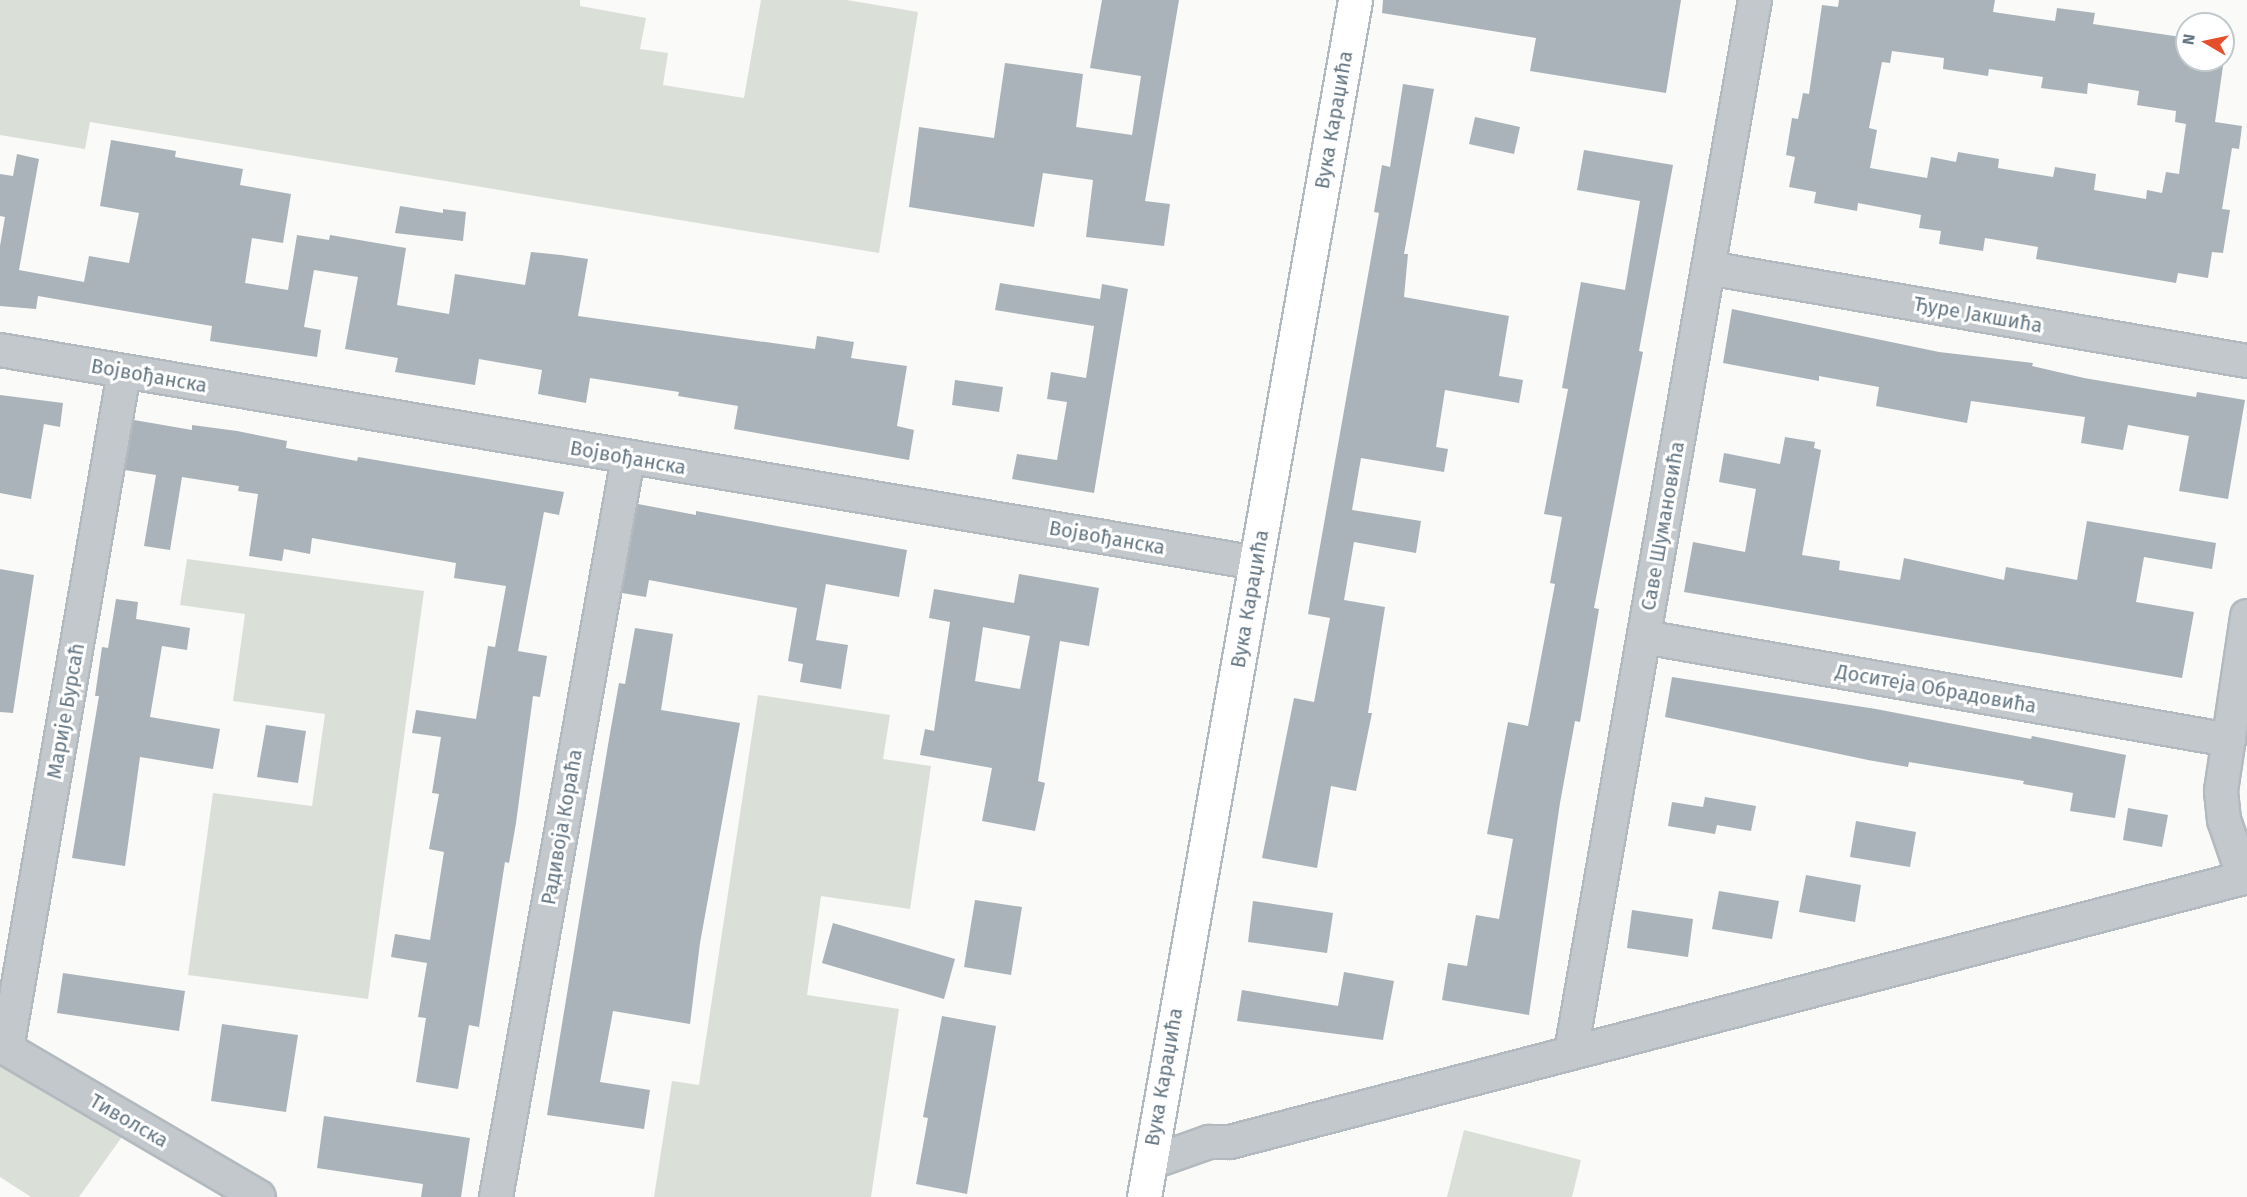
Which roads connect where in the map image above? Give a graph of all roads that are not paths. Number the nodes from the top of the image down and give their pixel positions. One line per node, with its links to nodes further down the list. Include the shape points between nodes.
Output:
1 (1355, 0): 8 (main road, Вука Караџића)
2 (1755, 0): 3 (street, Саве Шумановића)
3 (1708, 268): 5 (street, Ђуре Јакшића); 10 (street, Саве Шумановића)
4 (0, 350): 6 (street, Војвођанска)
5 (2247, 361)
6 (124, 372): 7 (street, Војвођанска); 13 (street, Марије Бурсаћ)
7 (628, 458): 8 (street, Војвођанска); 17 (street, Радивоја Кораћа)
8 (1256, 563): 15 (main road, Вука Караџића)
9 (2247, 616): 11 (street)
10 (1644, 637): 11 (street, Доситеја Обрадовића); 14 (street, Саве Шумановића)
11 (2229, 740): 12 (street, via 2221,791 2224,820)
12 (2245, 877): 14 (street)
13 (4, 1047): 16 (street, Тиволска)
14 (1571, 1052): 15 (street, via 1240,1139 1209,1142)
15 (1149, 1163): 18 (main road, Вука Караџића)
16 (259, 1197)
17 (496, 1197)
18 (1144, 1197)

